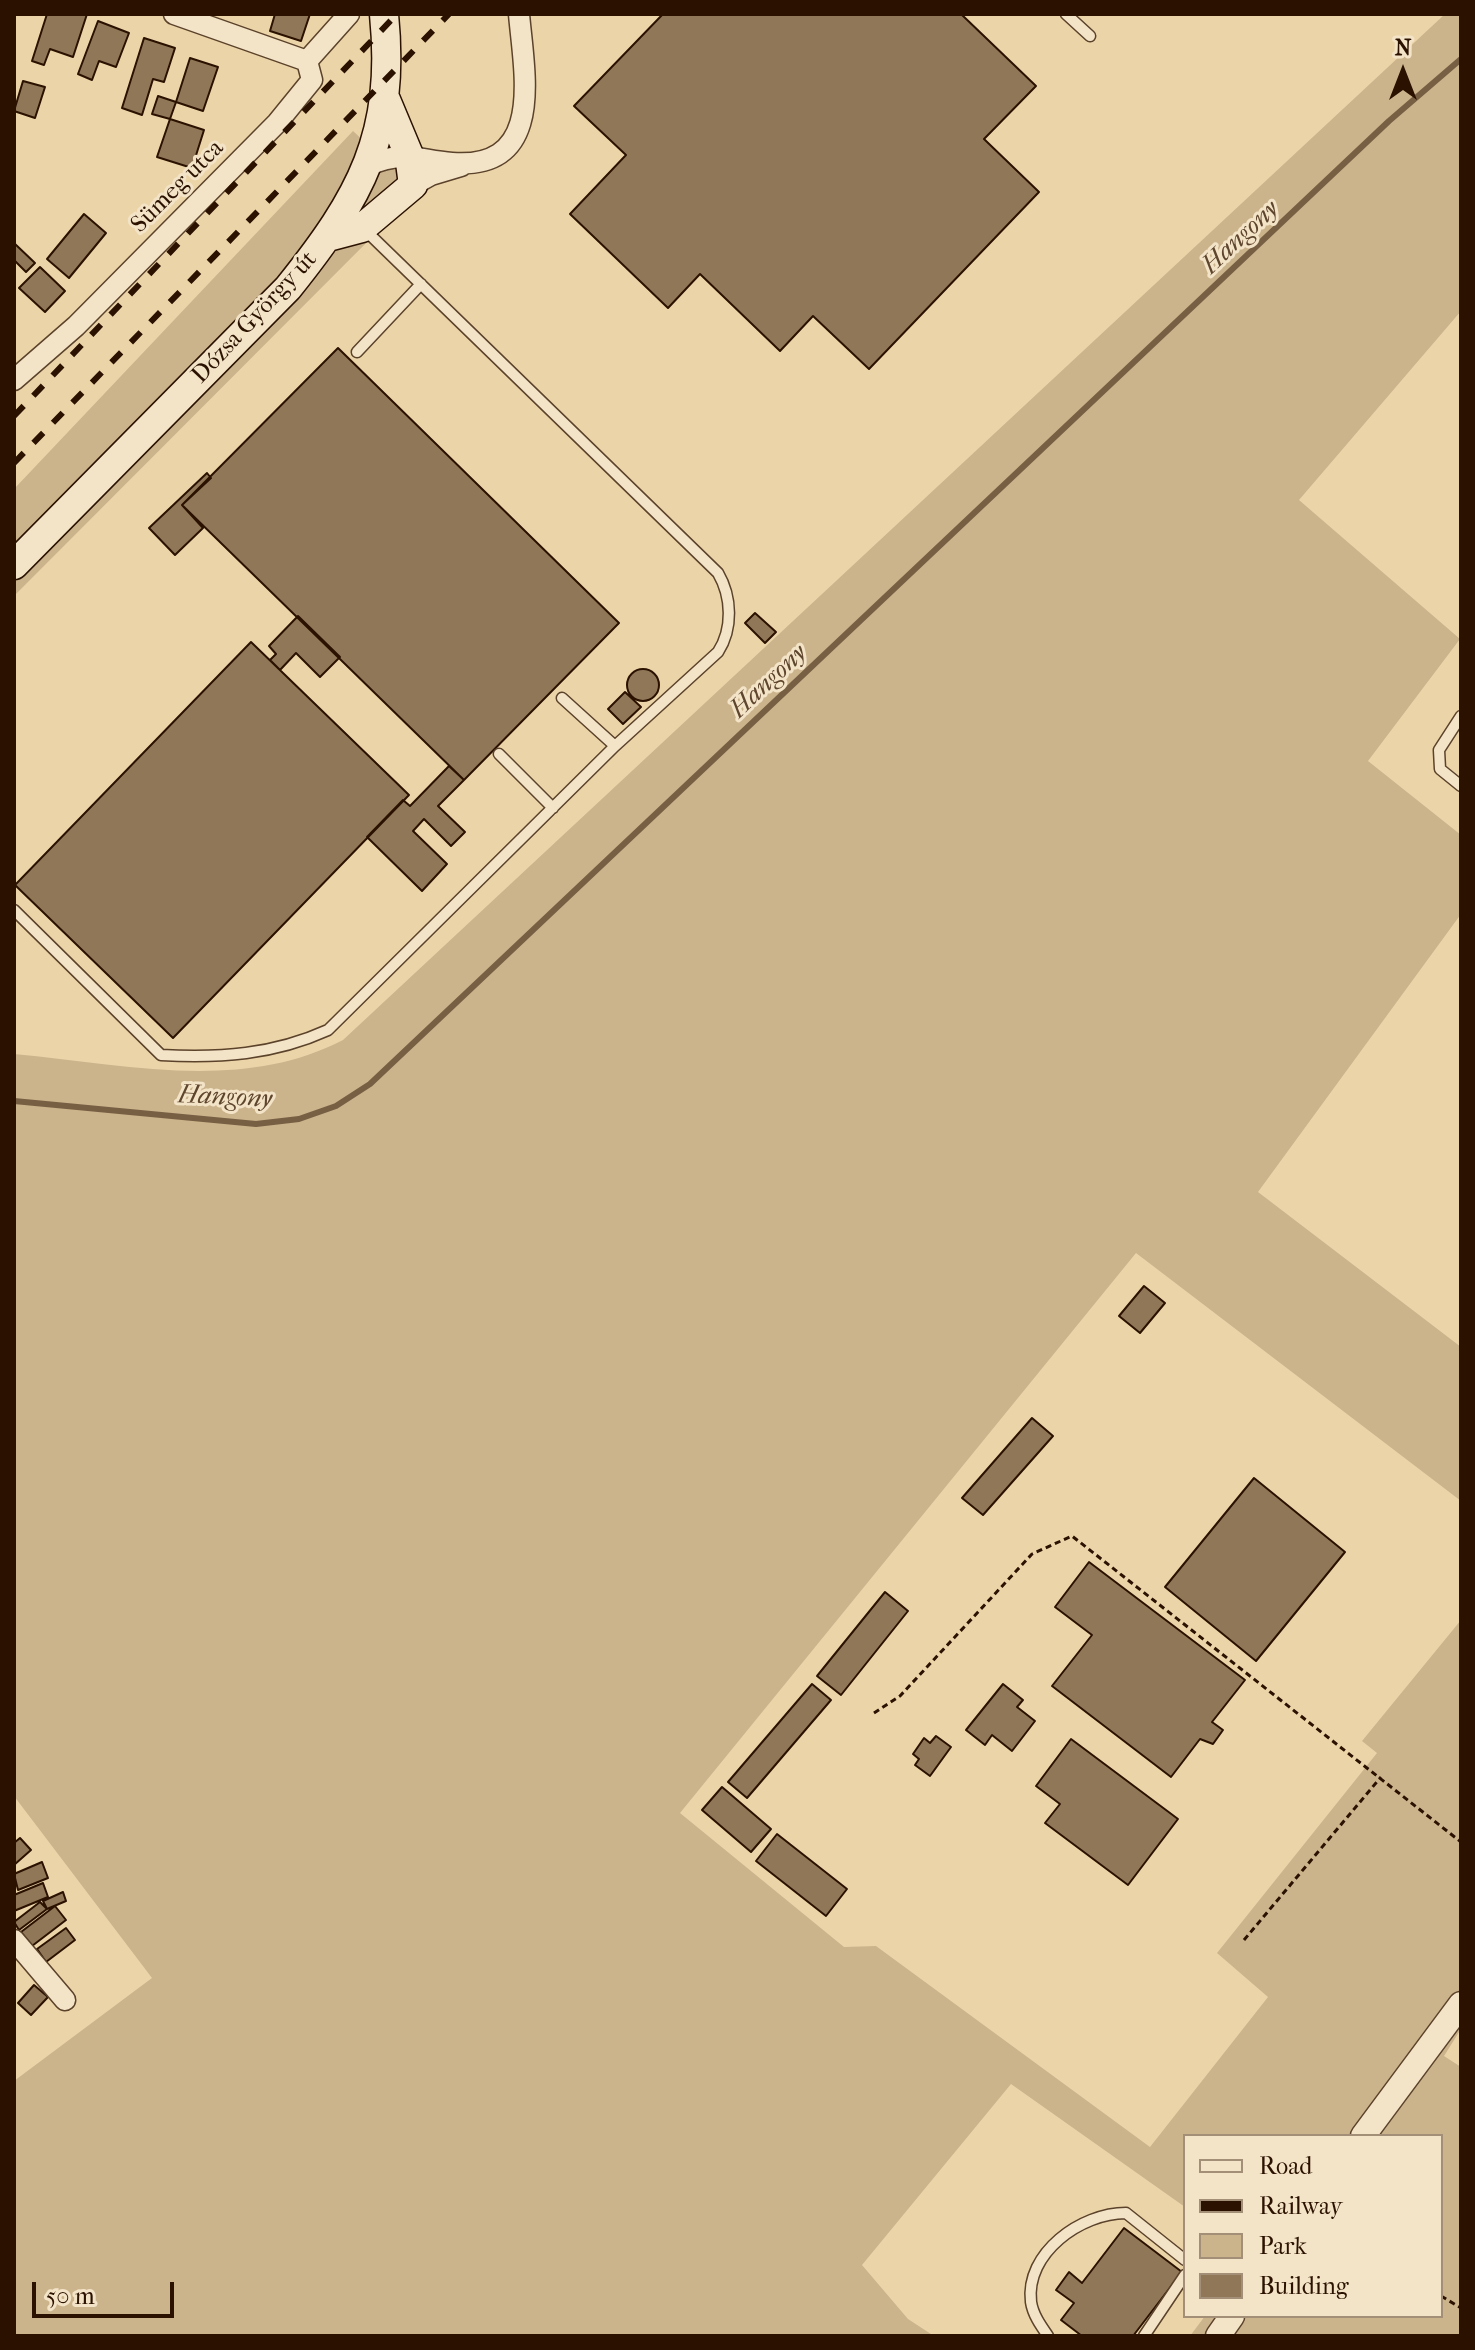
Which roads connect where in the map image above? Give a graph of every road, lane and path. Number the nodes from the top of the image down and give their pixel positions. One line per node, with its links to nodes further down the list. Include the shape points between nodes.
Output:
1 (174, 14): 7 (street)
2 (349, 14): 7 (street, Sümeg utca)
3 (384, 14): 8 (main road, Dózsa György út)
4 (519, 14): 10 (street, via 523,121 503,150)
5 (1066, 14): 6 (lane)
6 (1090, 36)
7 (307, 61): 17 (street, Sümeg utca, via 312,80 277,123 76,326)
8 (385, 95): 9 (main road); 11 (main road, Dózsa György út)
9 (409, 155): 10 (street); 11 (street); 12 (main road)
10 (469, 164): 12 (street)
11 (369, 165): 14 (main road, Dózsa György út)
12 (413, 185): 13 (main road)
13 (362, 228): 14 (main road); 15 (lane)
14 (328, 237): 18 (main road, Dózsa György út, via 288,288)
15 (421, 284): 16 (lane); 21 (lane, via 722,580 728,625 718,652)
16 (357, 352)
17 (14, 380)
18 (14, 565)
19 (562, 698): 21 (lane)
20 (1461, 716): 23 (lane, via 1439,750 1440,769)
21 (615, 746): 24 (lane)
22 (499, 754): 24 (lane)
23 (1461, 786)
24 (553, 808): 25 (lane, via 328,1030 294,1046 247,1055 161,1055)
25 (14, 910)
26 (874, 1713): 27 (path, via 900,1696 1032,1554 1072,1536)
27 (1381, 1777): 28 (path); 30 (path)
28 (1461, 1842)
29 (14, 1940): 31 (street)
30 (1244, 1940)
31 (65, 2000)
32 (1461, 2004): 33 (street)
33 (1364, 2134)
34 (1183, 2258): 39 (lane, via 1126,2213 1088,2219 1070,2229 1030,2285 1031,2306)
35 (1183, 2278): 40 (lane)
36 (1443, 2297): 37 (path)
37 (1461, 2308)
38 (1231, 2318): 41 (street)
39 (1048, 2336)
40 (1144, 2336)
41 (1218, 2336)

